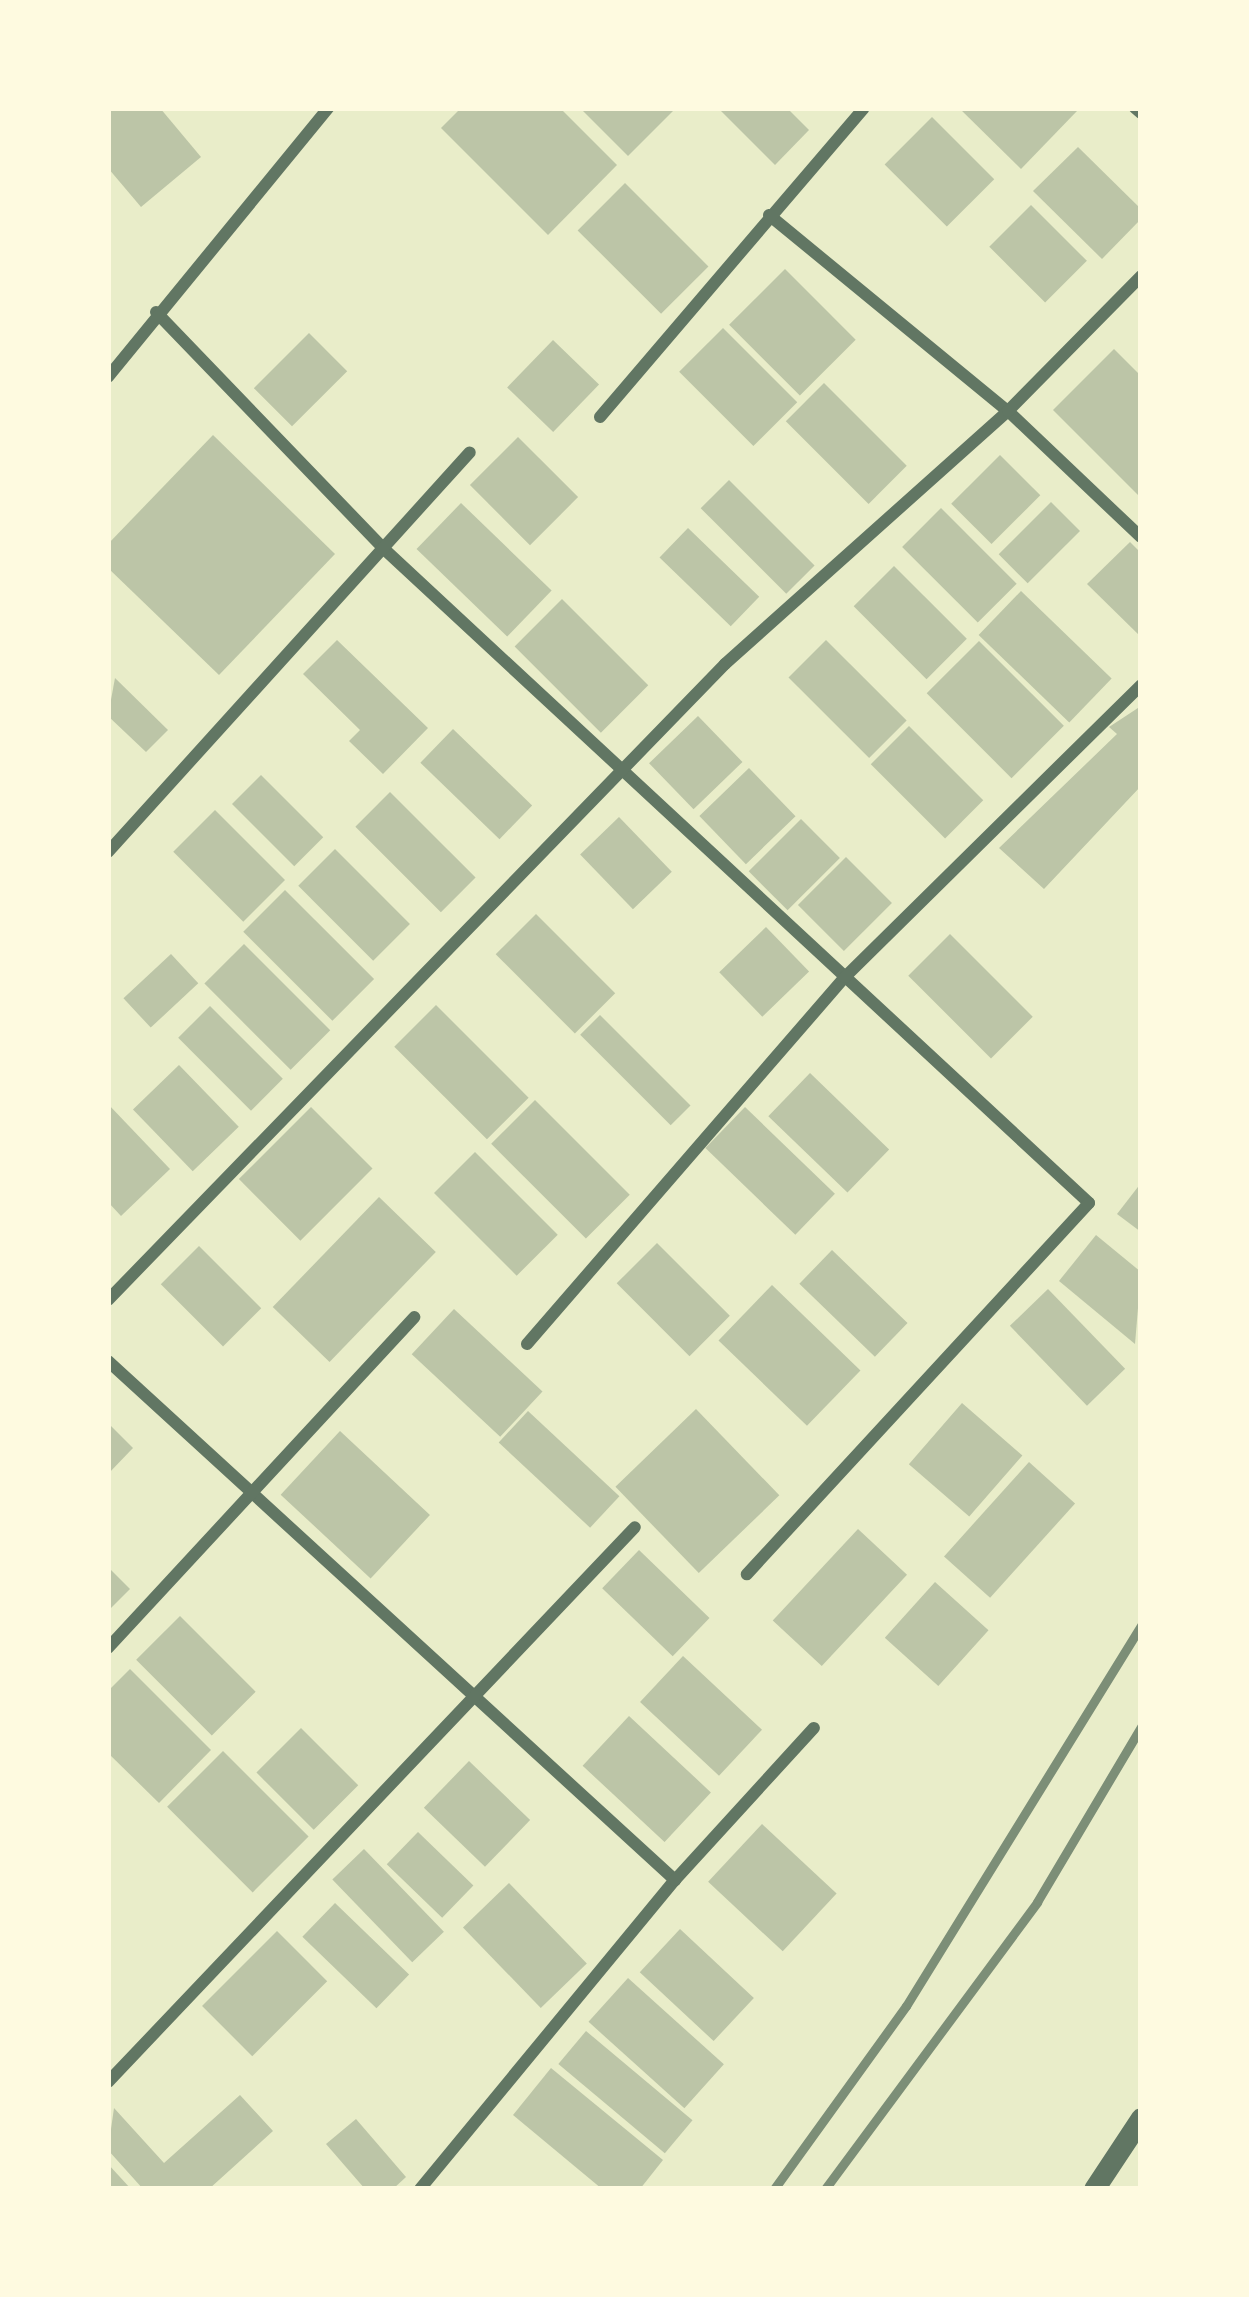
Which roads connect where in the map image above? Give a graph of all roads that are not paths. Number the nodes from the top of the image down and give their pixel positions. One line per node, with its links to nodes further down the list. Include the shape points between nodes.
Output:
1 (328, 108): 5 (street)
2 (864, 108): 3 (street)
3 (769, 215): 7 (street); 8 (street)
4 (1141, 276): 7 (street)
5 (156, 312): 6 (street); 11 (street)
6 (108, 377)
7 (1008, 411): 10 (street); 13 (street, via 725,664)
8 (600, 417)
9 (470, 452): 11 (street)
10 (1141, 537)
11 (383, 548): 13 (street); 14 (street)
12 (1141, 685): 15 (street)
13 (622, 770): 15 (street); 16 (street)
14 (108, 852)
15 (845, 977): 18 (street); 22 (street, via 1089,1203)
16 (108, 1300)
17 (415, 1317): 20 (street)
18 (527, 1343)
19 (108, 1361): 20 (street)
20 (255, 1496): 23 (street); 24 (street)
21 (634, 1526): 24 (street)
22 (747, 1574)
23 (108, 1648)
24 (474, 1696): 26 (street); 27 (street)
25 (814, 1729): 26 (street)
26 (675, 1880): 29 (street)
27 (108, 2082)
28 (1141, 2118): 30 (street)
29 (420, 2189)
30 (1094, 2189)

